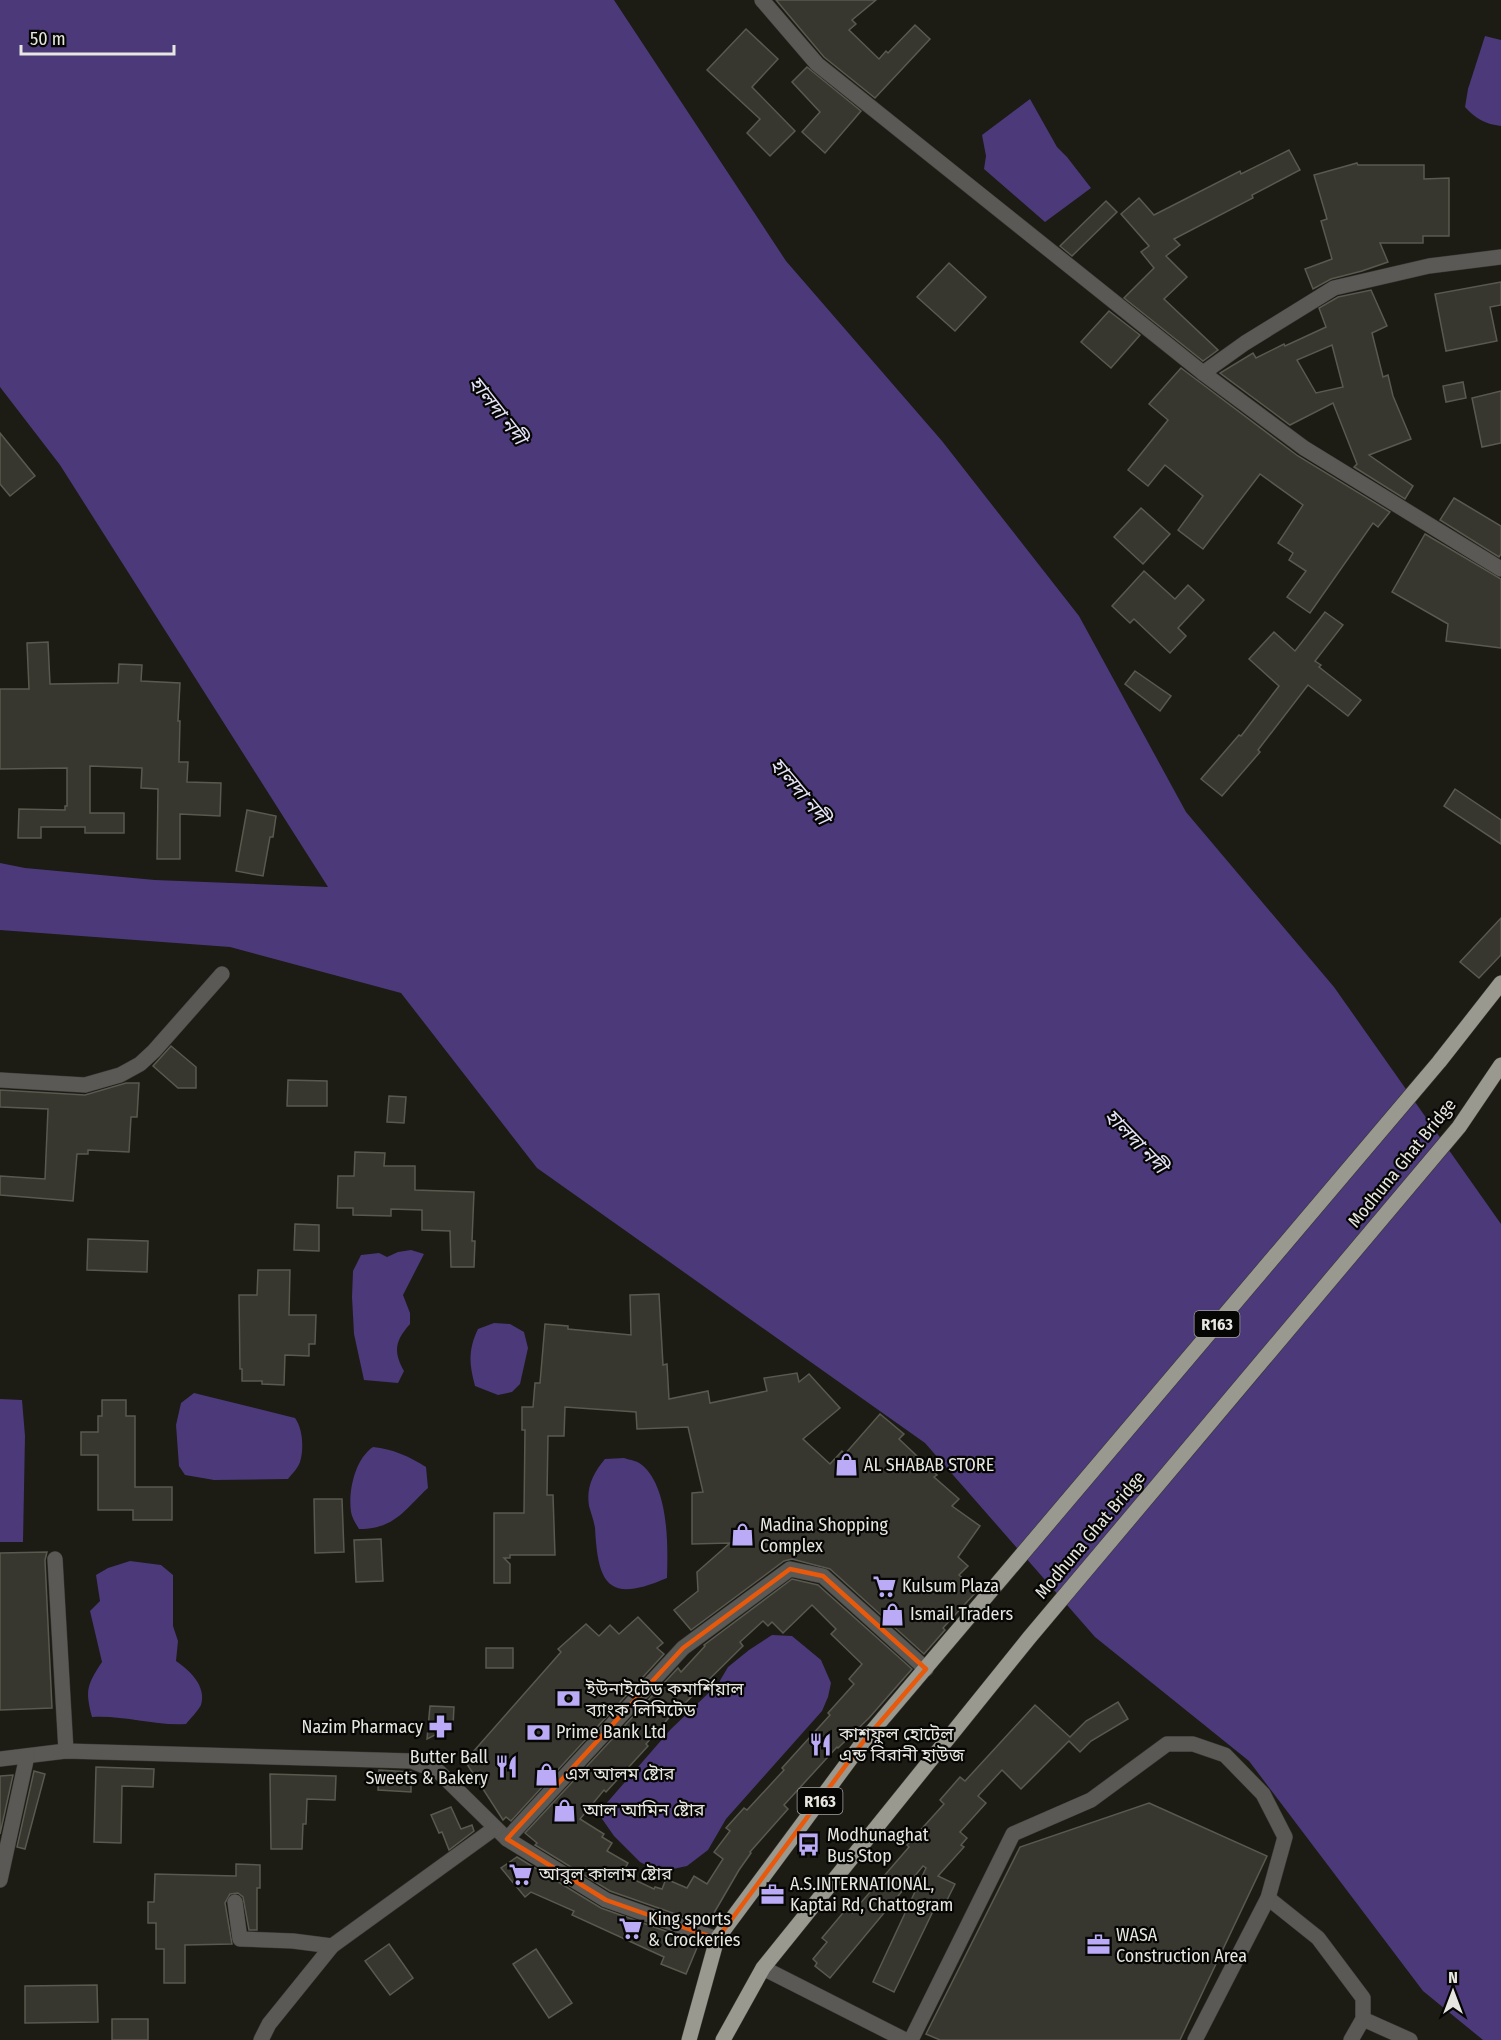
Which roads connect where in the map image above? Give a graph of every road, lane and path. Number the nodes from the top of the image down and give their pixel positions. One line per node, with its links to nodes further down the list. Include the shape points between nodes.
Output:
1 (762, 0): 3 (street, via 818,64)
2 (1501, 257): 3 (street, via 1429,266 1334,288)
3 (1203, 373): 4 (street, via 1304,448)
4 (1501, 568)
5 (222, 974): 8 (street, via 154,1051 120,1075 85,1085)
6 (1501, 983): 10 (main road, Modhuna Ghat Bridge / R163, via 1439,1062)
7 (1501, 1065): 20 (main road, Modhuna Ghat Bridge, via 1459,1127 1029,1638)
8 (0, 1080)
9 (56, 1559): 11 (street)
10 (926, 1669): 14 (street, via 823,1576 790,1569 683,1648); 18 (main road, R163, via 863,1742)
11 (66, 1751): 12 (street); 14 (street, via 412,1761 439,1772)
12 (27, 1756): 13 (street); 15 (street)
13 (0, 1759)
14 (501, 1833): 18 (street, via 606,1900); 19 (street)
15 (0, 1880)
16 (1268, 1898): 21 (street, via 1318,1938 1363,1998); 26 (street, via 1285,1837 1263,1794 1225,1755 1193,1744 1167,1744 1091,1800 1013,1834); 27 (street)
17 (235, 1902): 19 (street, via 240,1939)
18 (717, 1939): 23 (main road, R163)
19 (332, 1946): 22 (street, via 269,2024)
20 (763, 1968): 24 (main road, Modhuna Ghat Bridge); 25 (street)
21 (1363, 2019): 28 (street); 29 (street)
22 (261, 2040)
23 (689, 2040)
24 (723, 2040)
25 (905, 2040)
26 (911, 2040)
27 (1195, 2040)
28 (1351, 2040)
29 (1410, 2040)

